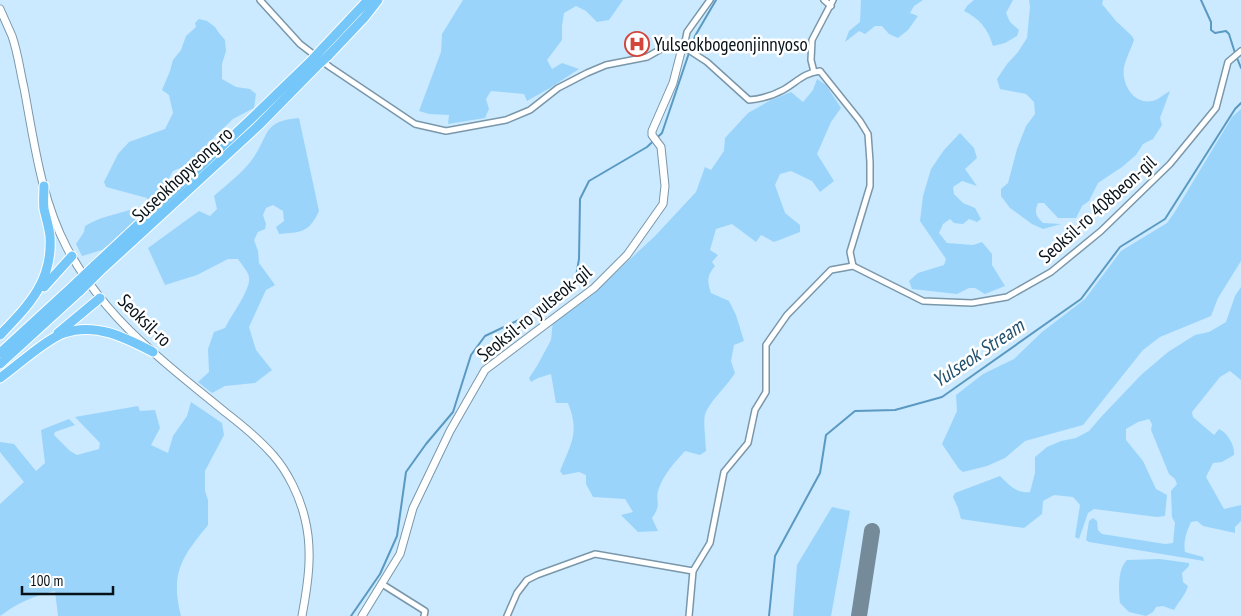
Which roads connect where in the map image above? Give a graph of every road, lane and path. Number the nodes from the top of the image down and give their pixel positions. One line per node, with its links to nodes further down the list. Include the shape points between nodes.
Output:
1 (260, 0): 8 (street, via 300,44 330,68 415,124 446,131 506,120 530,110 558,88 606,65 647,57 670,44)
2 (368, 0): 9 (highway, Suseokhopyeong-ro)
3 (378, 0): 9 (highway, Suseokhopyeong-ro, via 364,18)
4 (710, 0): 8 (street, via 687,32)
5 (824, 0): 6 (street)
6 (832, 3): 11 (street, via 812,40)
7 (0, 8): 12 (street, Seoksil-ro, via 18,61)
8 (686, 49): 11 (street, via 708,62 749,100 762,99 783,90 809,72); 25 (street, Seoksil-ro yulseok-gil, via 681,52 673,83 652,131 661,147 665,186 663,204 627,255 594,288 485,370 450,430 413,508 400,554)
9 (324, 53): 15 (highway, Suseokhopyeong-ro, bridge, via 258,126)
10 (1237, 54): 14 (street, Seoksil-ro 408beon-gil, via 1228,62 1216,108 1170,164 1101,231 1051,272 1006,297 972,303 923,301)
11 (814, 72): 14 (street, via 820,71 868,134 870,186 850,252)
12 (44, 186): 13 (street, Seoksil-ro, via 54,221); 16 (highway, via 44,207 50,236 48,260 44,279)
13 (72, 256): 16 (highway); 17 (street, Seoksil-ro)
14 (853, 266): 24 (street, via 831,270 787,315 766,345 766,392 755,410 748,443 724,472 710,543)
15 (77, 288): 21 (highway, Suseokhopyeong-ro); 22 (highway, Suseokhopyeong-ro)
16 (34, 297): 18 (highway)
17 (100, 298): 19 (highway); 20 (street, Seoksil-ro)
18 (0, 335)
19 (52, 339): 20 (highway, via 63,333 98,330 116,334); 23 (highway)
20 (153, 352): 26 (street, Seoksil-ro, via 261,444 293,485 305,516 310,556)
21 (0, 353)
22 (0, 364)
23 (0, 378)
24 (693, 571): 29 (street, via 595,554 527,580); 30 (street)
25 (382, 584): 27 (street, Seoksil-ro yulseok-gil); 28 (street, via 425,611)
26 (302, 616)
27 (362, 616)
28 (424, 616)
29 (506, 616)
30 (690, 616)

